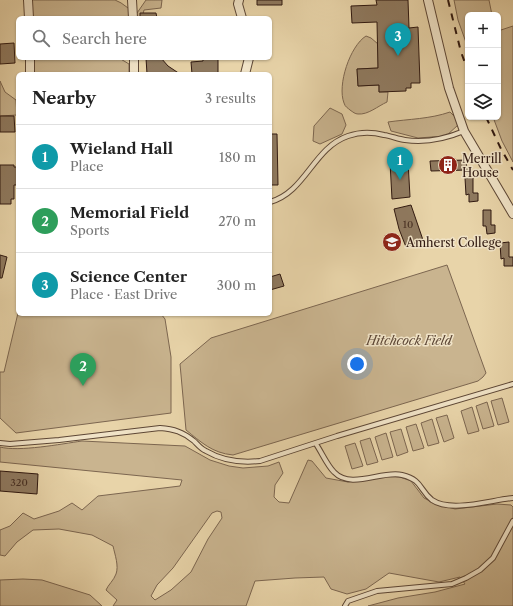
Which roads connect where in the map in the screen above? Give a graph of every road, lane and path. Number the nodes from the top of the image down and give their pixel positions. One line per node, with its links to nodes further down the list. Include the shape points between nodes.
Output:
1 (28, 0): 5 (street)
2 (132, 0): 6 (street)
3 (239, 0): 7 (street)
4 (428, 0): 14 (street, via 449,88)
5 (29, 16)
6 (133, 16)
7 (241, 16)
8 (30, 60): 11 (street)
9 (134, 60): 12 (street)
10 (248, 60): 13 (street)
11 (30, 72)
12 (134, 72)
13 (246, 72)
14 (464, 130): 15 (lane, via 449,137 416,142 372,133 348,136 330,145 297,186); 16 (street)
15 (272, 201)
16 (513, 214)
17 (513, 384): 19 (lane)
18 (0, 443): 19 (lane, via 52,441 160,428 173,429 182,432 213,455 246,462 270,458)
19 (316, 444): 20 (lane, via 334,472 349,480 401,474 413,478 432,500 457,506)
20 (513, 498)
21 (513, 521): 22 (lane, via 493,558 466,578 452,584 377,591 348,601)
22 (345, 606)

